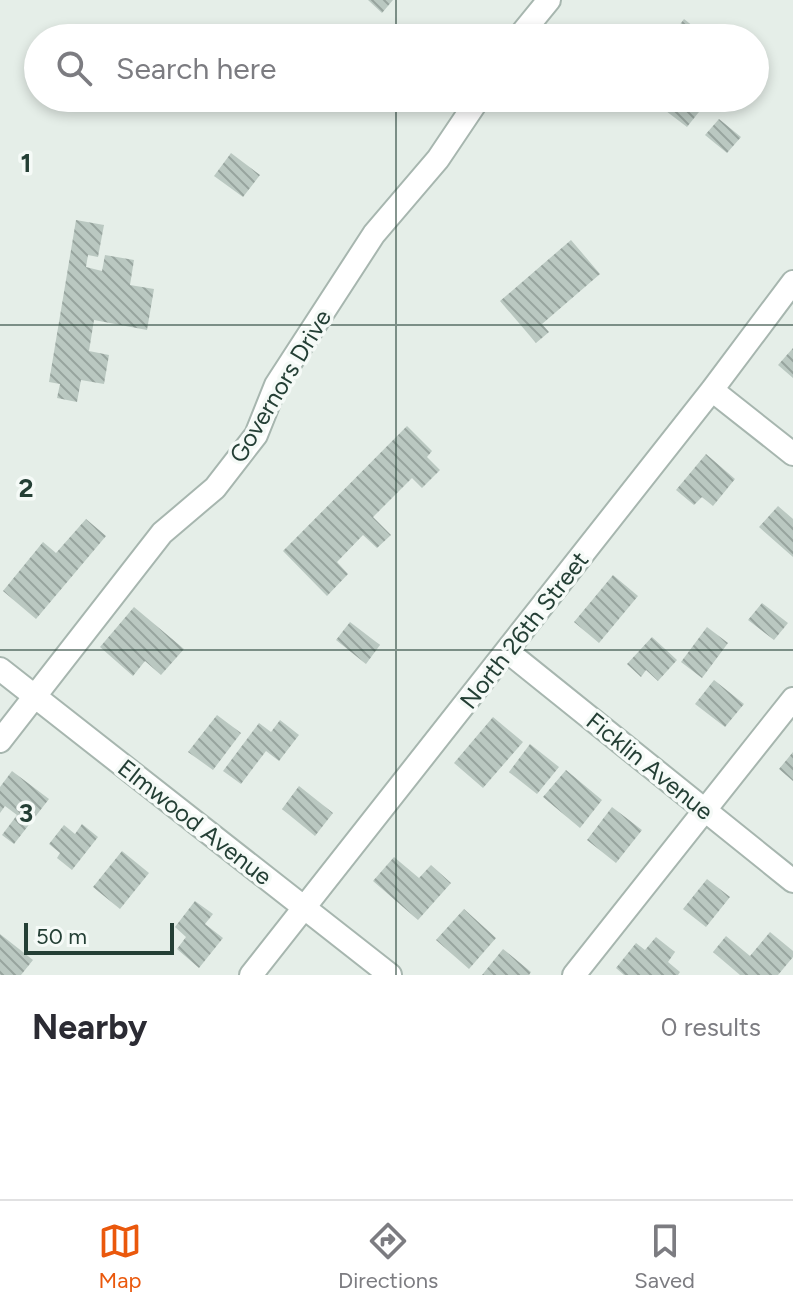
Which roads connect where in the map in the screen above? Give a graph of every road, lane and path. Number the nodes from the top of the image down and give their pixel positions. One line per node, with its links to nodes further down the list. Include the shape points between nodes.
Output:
1 (549, 0): 2 (street)
2 (529, 24)
3 (470, 112): 9 (street, Governors Drive, via 438,159 374,234 276,385 256,435 215,488 162,533)
4 (793, 282): 5 (street, North 26th Street)
5 (712, 390): 6 (street); 7 (street, North 26th Street)
6 (793, 454)
7 (507, 651): 12 (street, Ficklin Avenue); 14 (street, North 26th Street)
8 (0, 669): 9 (street, Elmwood Avenue)
9 (34, 696): 11 (street, Governors Drive); 14 (street, Elmwood Avenue)
10 (793, 699): 12 (street)
11 (0, 741)
12 (705, 810): 13 (street, Ficklin Avenue); 17 (street)
13 (793, 881)
14 (304, 908): 15 (street, North 26th Street); 16 (street, Elmwood Avenue)
15 (251, 975)
16 (390, 975)
17 (574, 975)

